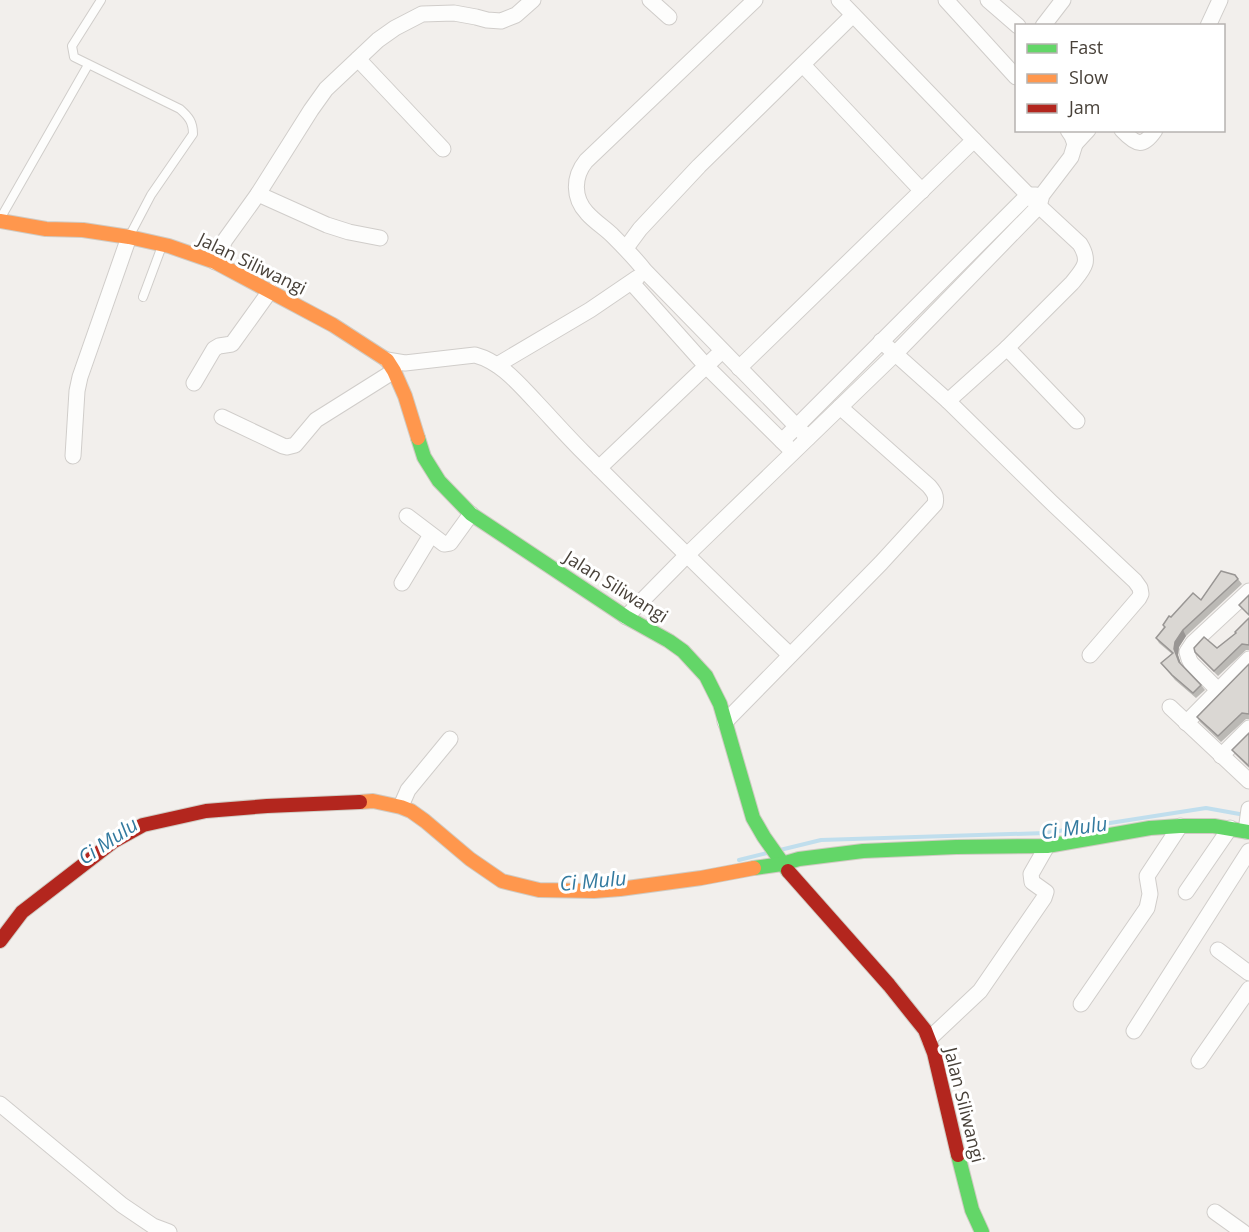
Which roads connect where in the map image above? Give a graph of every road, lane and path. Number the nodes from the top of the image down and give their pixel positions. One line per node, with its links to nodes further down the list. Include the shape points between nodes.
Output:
1 (101, 0): 17 (lane, via 72,46 74,57)
2 (533, 0): 10 (street, via 516,15 501,21)
3 (650, 0): 12 (street)
4 (755, 0): 32 (street, via 579,170 579,202)
5 (839, 0): 11 (street)
6 (946, 0): 19 (street)
7 (988, 0): 13 (street)
8 (1063, 0): 14 (street)
9 (1220, 0): 15 (street)
10 (447, 6): 16 (street, via 394,28)
11 (853, 15): 18 (street); 23 (street)
12 (669, 17)
13 (1016, 24)
14 (1045, 24)
15 (1209, 24)
16 (358, 59): 24 (street); 26 (street, via 326,89)
17 (88, 65): 28 (lane); 29 (lane, via 180,110 193,124 193,134 151,195)
18 (802, 65): 25 (street); 32 (street, via 699,166)
19 (1015, 75)
20 (1124, 132): 21 (street, via 1137,142 1146,142)
21 (1154, 132)
22 (1071, 137): 27 (street, via 1071,157)
23 (974, 140): 25 (street); 27 (street)
24 (442, 149)
25 (922, 191): 47 (street)
26 (258, 194): 30 (street, via 327,225); 33 (street, via 225,240)
27 (1037, 199): 35 (street); 38 (street); 41 (street, via 1080,244 1087,258 1072,283)
28 (0, 220): 29 (street, Jalan Siliwangi)
29 (129, 237): 31 (street, Jalan Siliwangi); 57 (street, via 80,377)
30 (380, 238)
31 (163, 244): 33 (street, Jalan Siliwangi); 39 (lane)
32 (626, 248): 34 (street)
33 (215, 262): 37 (street, Jalan Siliwangi)
34 (645, 271): 36 (street); 42 (street)
35 (944, 279): 38 (street); 40 (street)
36 (632, 283): 44 (street); 46 (street)
37 (270, 291): 45 (street, Jalan Siliwangi, via 333,325); 48 (street, via 232,344 214,349)
38 (956, 292): 43 (street)
39 (143, 297)
40 (882, 341): 43 (street); 53 (street)
41 (1006, 348): 49 (street); 52 (street)
42 (722, 351): 46 (street); 47 (street)
43 (895, 354): 49 (street); 50 (street)
44 (497, 365): 45 (street, via 475,355); 58 (street)
45 (390, 366): 51 (street, via 316,420 291,447); 59 (street, Jalan Siliwangi, via 405,396 424,457 439,481)
46 (707, 367): 55 (street); 58 (street)
47 (739, 368): 53 (street)
48 (194, 383)
49 (948, 401): 67 (street, via 1140,588 1139,598)
50 (840, 407): 54 (street); 66 (street, via 929,486 935,494 935,504)
51 (222, 417)
52 (1077, 421)
53 (796, 426): 54 (street); 55 (street)
54 (808, 438): 56 (street)
55 (782, 441): 56 (street)
56 (794, 452): 62 (street)
57 (73, 456)
58 (599, 468): 62 (street)
59 (471, 514): 61 (street, via 450,543 444,544); 65 (street, Jalan Siliwangi)
60 (407, 516): 61 (street)
61 (431, 535): 63 (street)
62 (687, 555): 65 (street); 66 (street)
63 (402, 583)
64 (1249, 591): 69 (street, via 1187,652 1191,663)
65 (626, 617): 71 (street, Jalan Siliwangi, via 669,641 694,662 714,691)
66 (790, 655): 71 (street)
67 (1090, 655)
68 (1249, 659): 69 (street)
69 (1218, 690): 72 (street)
70 (1170, 707): 72 (street)
71 (725, 722): 83 (street, Jalan Siliwangi, via 753,818)
72 (1186, 723): 75 (street)
73 (1249, 728): 75 (street)
74 (450, 739): 77 (street, via 408,790)
75 (1221, 756): 76 (street)
76 (1249, 781)
77 (401, 806): 83 (street, via 502,881 539,890 620,889); 85 (street, via 373,801 267,806 206,811 143,825 114,842 22,912)
78 (1249, 809): 80 (street)
79 (1180, 826): 80 (street); 81 (street); 89 (street, via 1147,876 1147,908)
80 (1243, 829): 84 (street)
81 (1047, 846): 83 (street, via 863,851); 91 (street, via 1031,874 1032,882 1046,892 1044,898 988,981)
82 (1249, 851): 90 (street)
83 (782, 863): 91 (street, Jalan Siliwangi, via 889,985)
84 (1186, 892)
85 (0, 940)
86 (1218, 950): 87 (street)
87 (1249, 973)
88 (1249, 989): 92 (street)
89 (1081, 1004)
90 (1134, 1031)
91 (929, 1039): 97 (street, Jalan Siliwangi, via 967,1194)
92 (1199, 1061)
93 (0, 1104): 95 (street)
94 (1215, 1212): 98 (street)
95 (148, 1229): 96 (street)
96 (169, 1232)
97 (982, 1232)
98 (1243, 1232)

